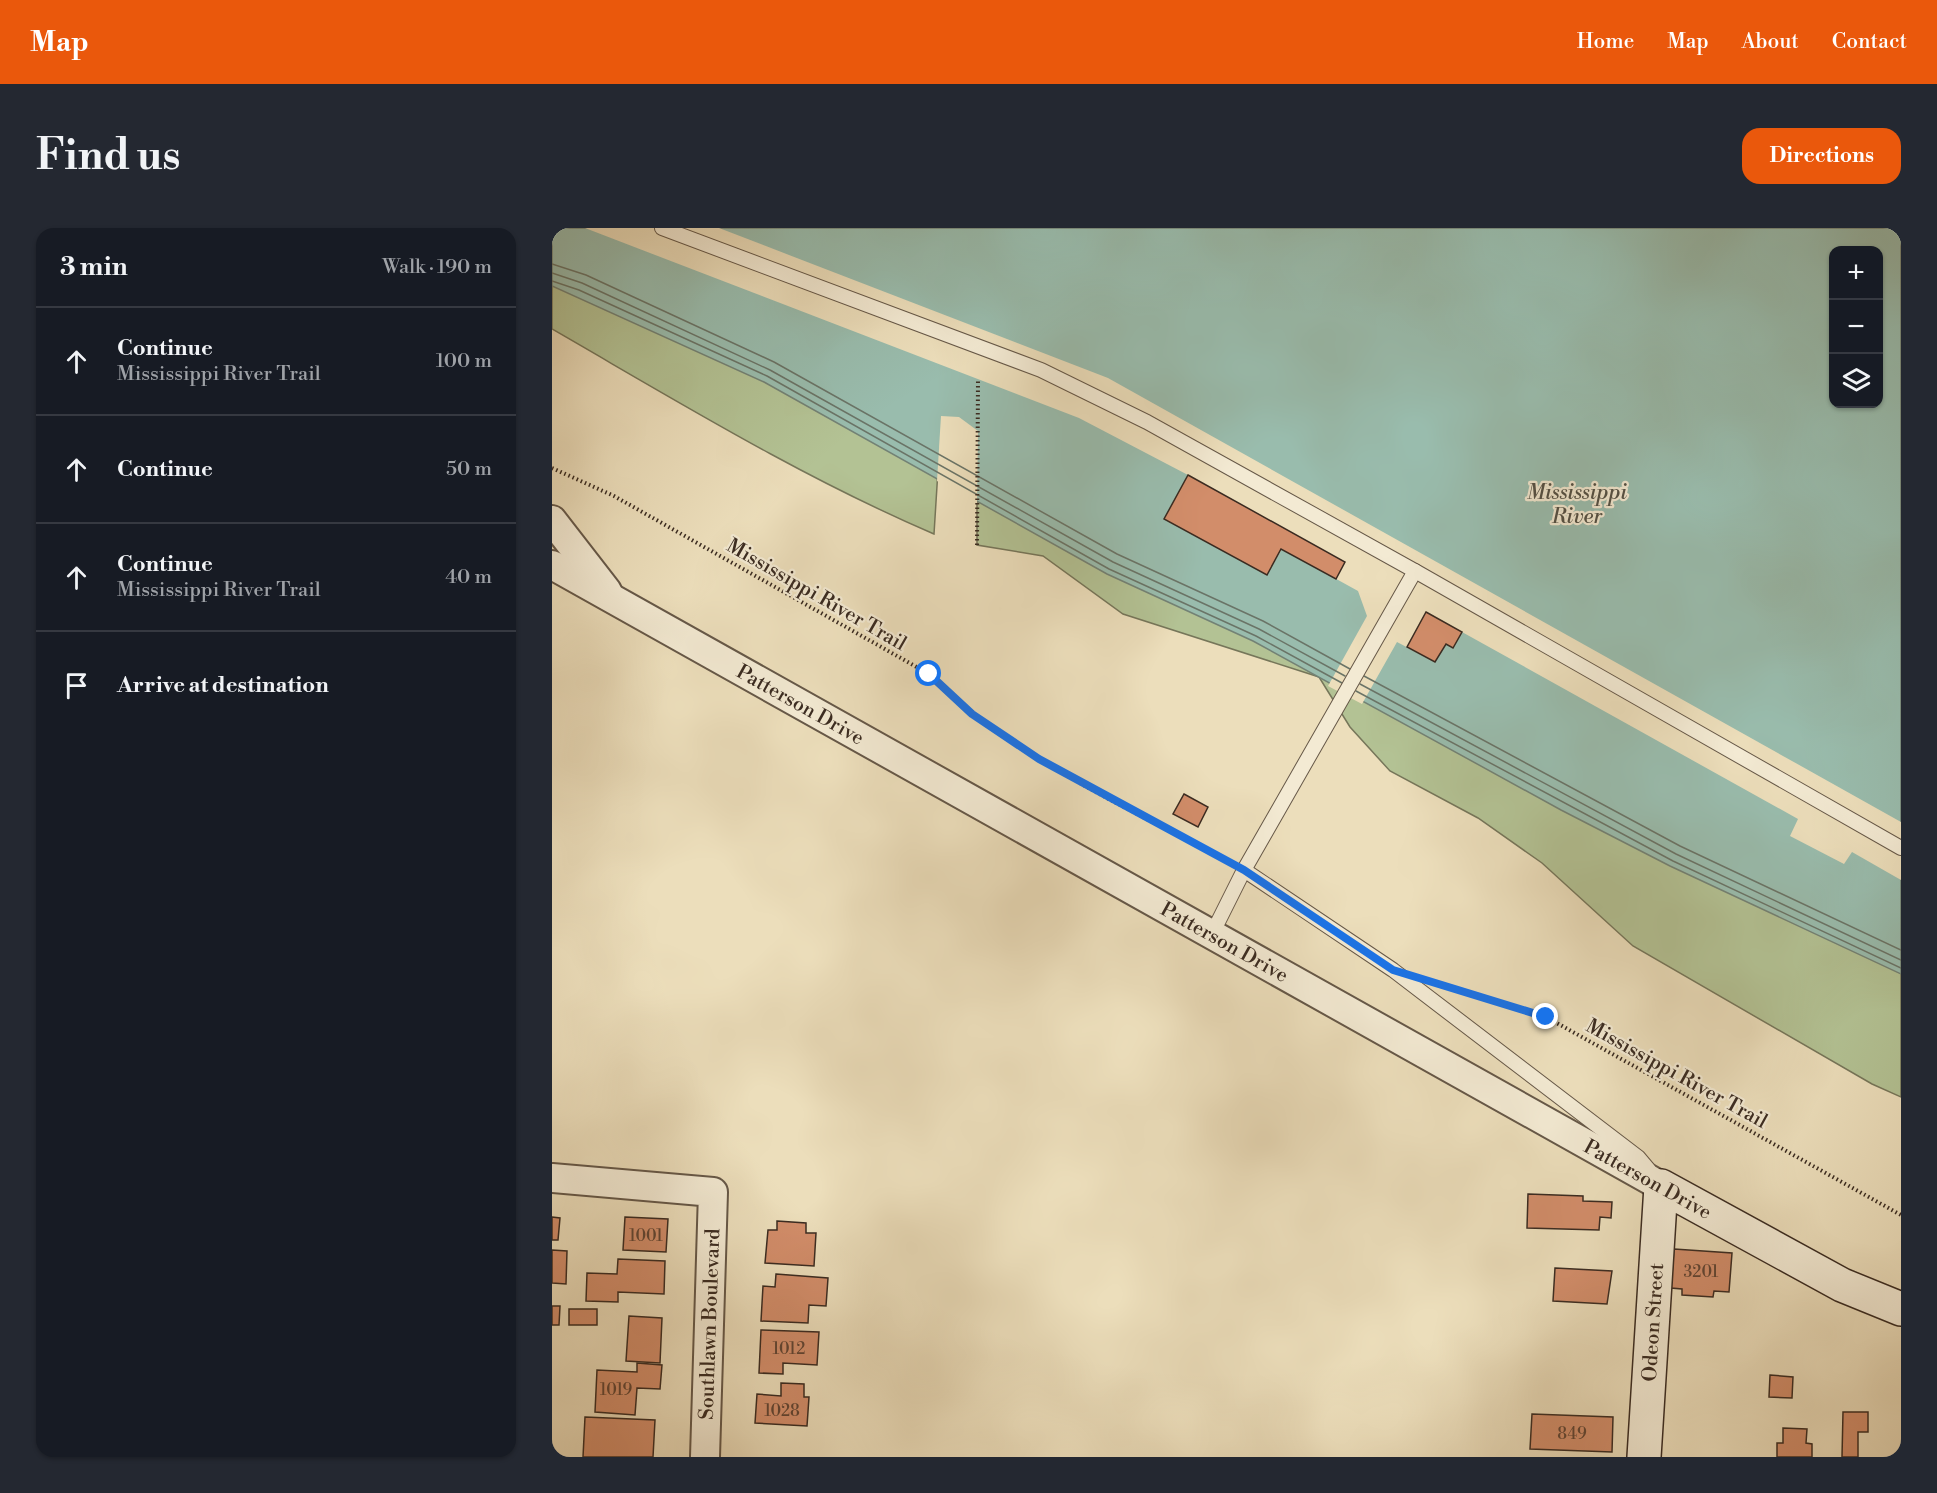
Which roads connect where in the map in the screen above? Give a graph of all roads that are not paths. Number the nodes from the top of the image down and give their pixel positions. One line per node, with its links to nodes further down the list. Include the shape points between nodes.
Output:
1 (662, 228): 4 (lane, via 1041,370 1147,422)
2 (552, 520): 5 (street)
3 (552, 566): 5 (street, Patterson Drive)
4 (1415, 571): 6 (lane); 7 (lane)
5 (616, 603): 8 (street, Patterson Drive)
6 (1901, 848)
7 (1244, 870): 8 (lane); 10 (lane, via 1393,970 1638,1157)
8 (1211, 936): 10 (street, Patterson Drive)
9 (552, 1178): 12 (street, Southlawn Boulevard, via 713,1192)
10 (1661, 1186): 11 (street, Patterson Drive, via 1842,1285); 13 (street, Odeon Street)
11 (1901, 1309)
12 (705, 1457)
13 (1644, 1457)

